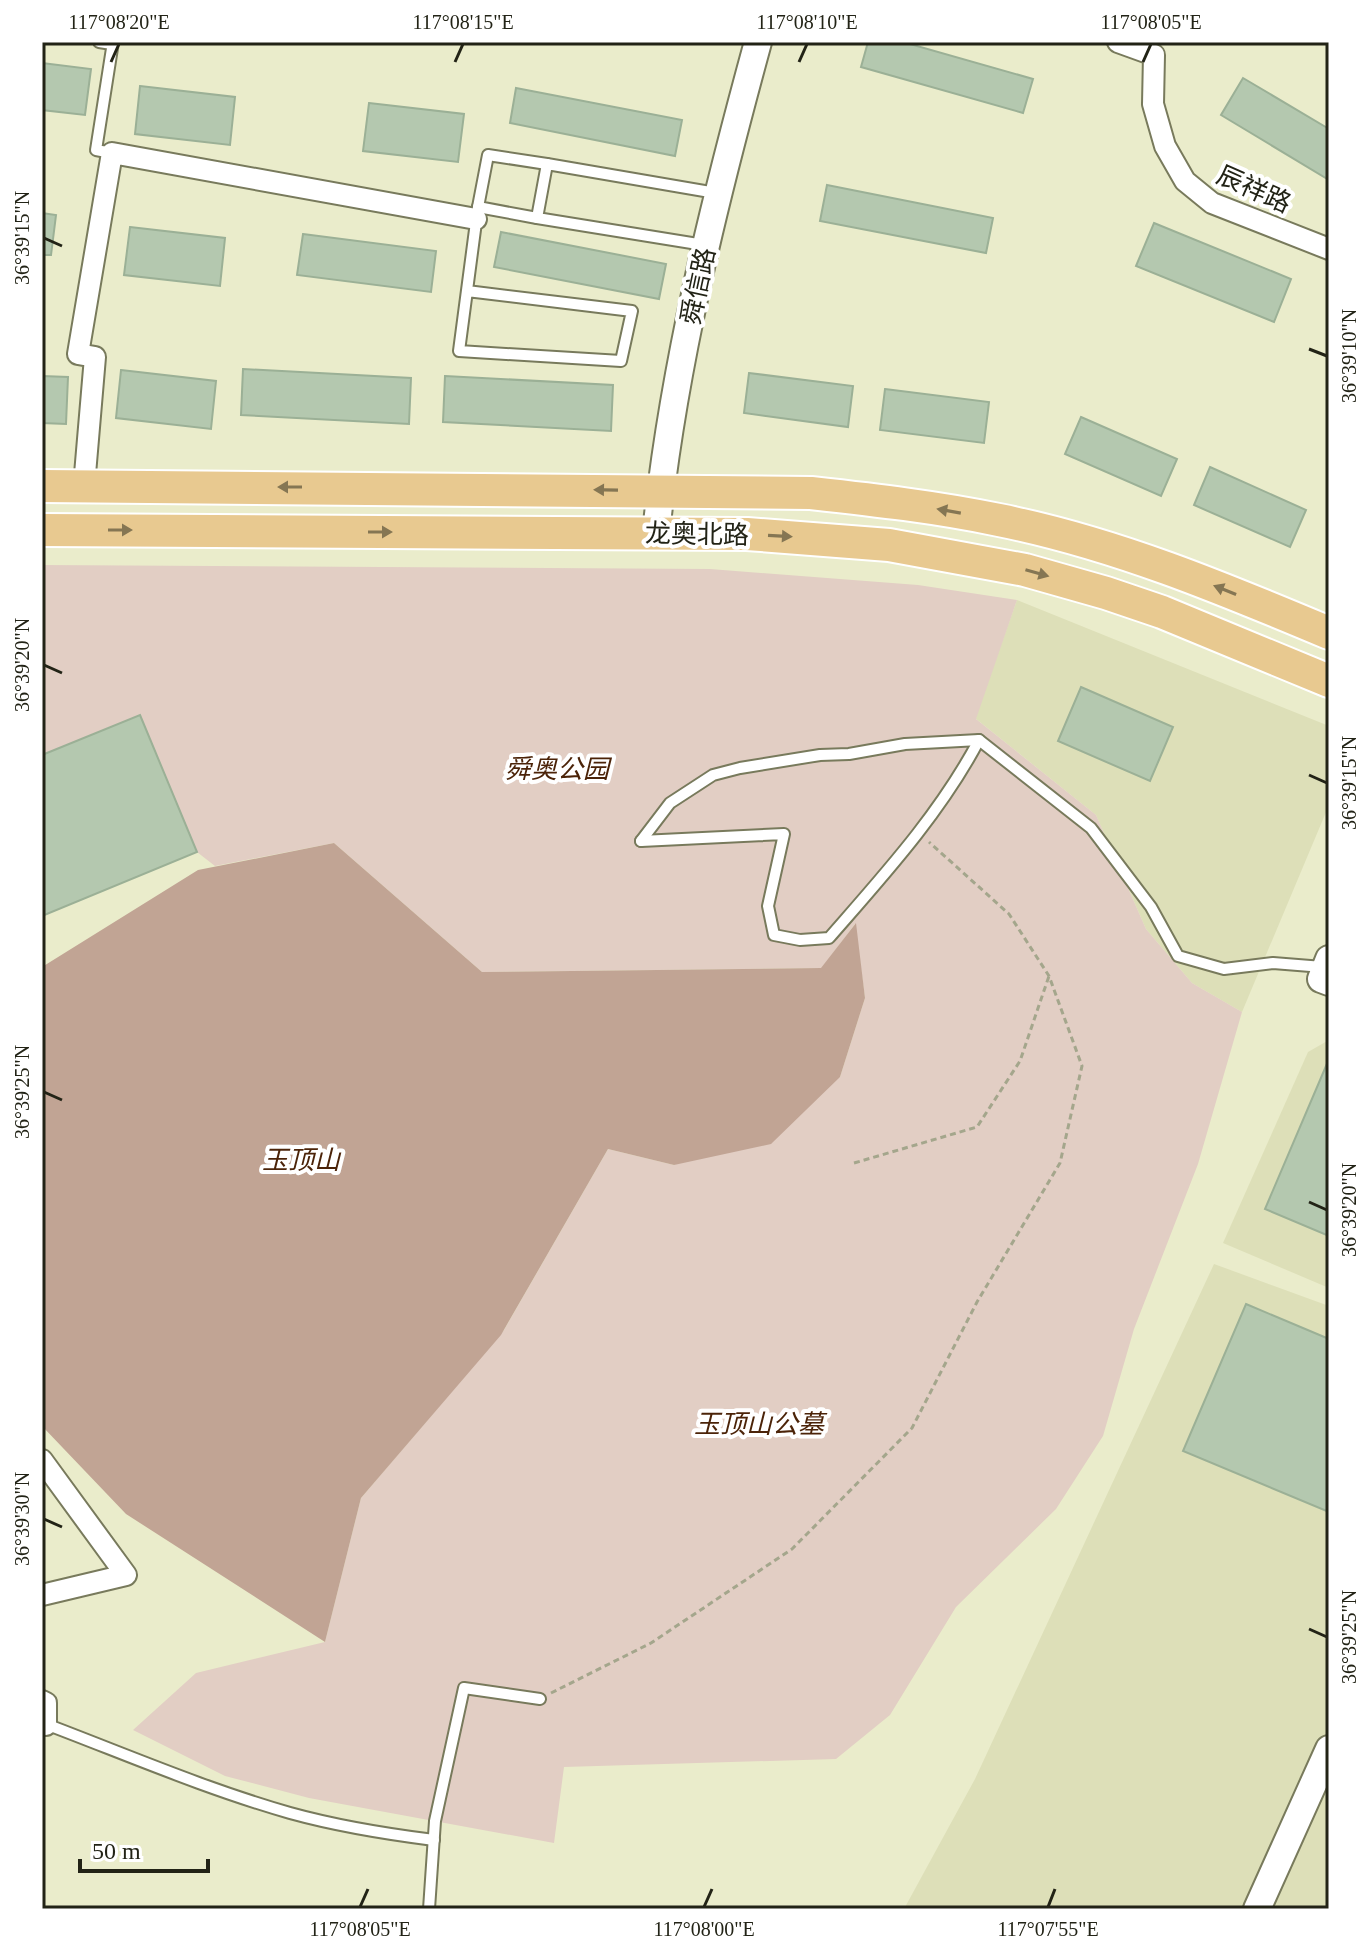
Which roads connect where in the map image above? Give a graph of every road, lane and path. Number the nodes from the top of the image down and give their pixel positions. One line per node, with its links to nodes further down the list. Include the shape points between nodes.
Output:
1 (99, 42): 4 (lane)
2 (758, 42): 8 (street, 舜信路)
3 (1118, 42): 5 (street, 辰祥路)
4 (113, 43): 6 (lane, via 96,150)
5 (1156, 49): 12 (street, 辰祥路, via 1153,104 1165,146 1185,181 1212,203)
6 (112, 153): 9 (street); 15 (street, via 78,354 95,357)
7 (547, 164): 8 (lane); 9 (lane, via 488,155); 10 (lane)
8 (718, 193): 11 (street, 舜信路)
9 (477, 213): 10 (lane); 13 (lane)
10 (537, 218): 11 (lane)
11 (706, 246): 16 (street, 舜信路)
12 (1329, 249)
13 (467, 291): 13 (lane, via 632,311 621,361 459,351)
14 (42, 486): 15 (main road, 龙奥北路)
15 (84, 486): 16 (main road, 龙奥北路, one-way to 15)
16 (660, 491): 18 (street, 舜信路); 19 (main road, 龙奥北路, one-way to 16, via 1187,575 1000,520 811,493)
17 (42, 530): 18 (main road, 龙奥北路, one-way to 18)
18 (656, 533): 20 (main road, 龙奥北路, one-way to 20, via 848,541 1025,570 1162,612)
19 (1329, 633)
20 (1329, 681)
21 (979, 740): 22 (lane, via 957,782); 22 (lane, via 820,755 713,775 670,803 641,841 784,834 768,906 774,935 800,940 829,938); 23 (lane, via 1091,828 1151,907 1178,956 1224,969 1273,963)
22 (918, 832): 24 (path, via 1009,914)
23 (1326, 972)
24 (1049, 976): 25 (path, via 1020,1061 977,1127); 28 (path, via 1082,1066 1060,1163 977,1302 912,1428 792,1549 651,1643)
25 (854, 1163)
26 (42, 1460): 27 (street, via 126,1575)
27 (42, 1595)
28 (540, 1699): 32 (lane, via 464,1688)
29 (42, 1701): 30 (street)
30 (44, 1724): 32 (lane, via 292,1814)
31 (1329, 1749): 34 (street)
32 (434, 1840): 33 (lane)
33 (429, 1909)
34 (1257, 1909)

